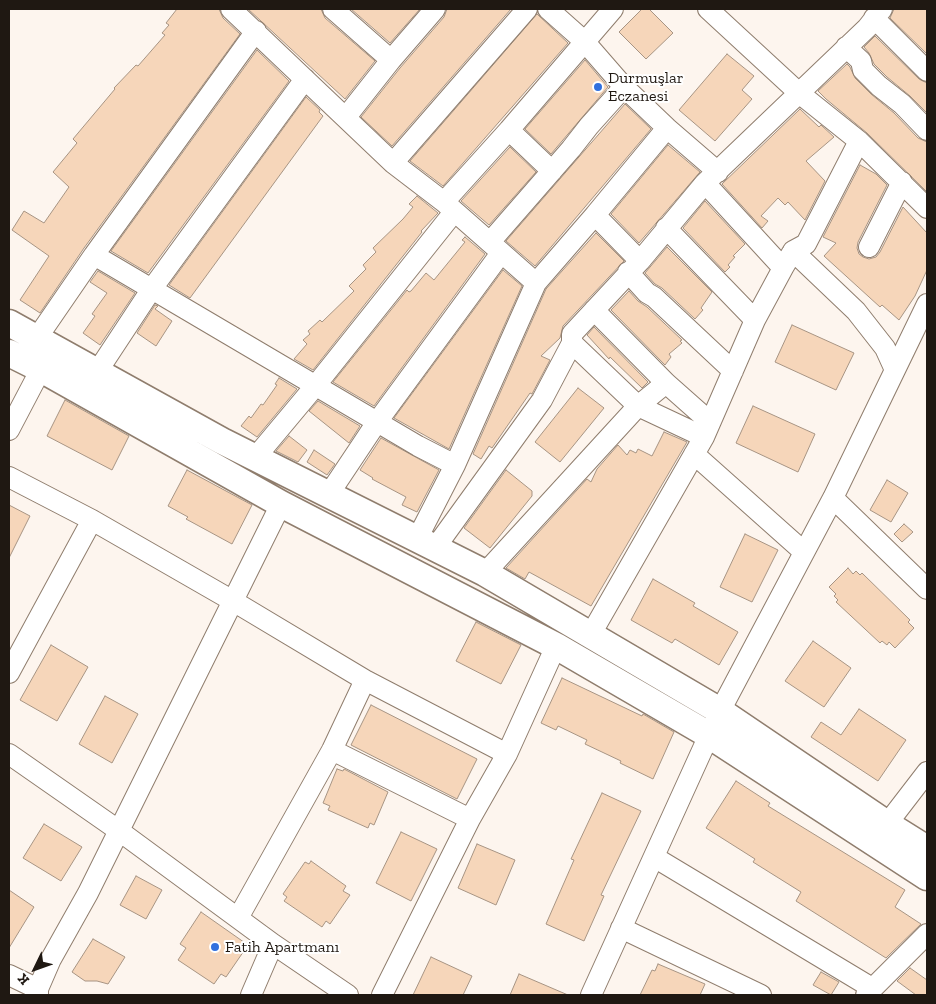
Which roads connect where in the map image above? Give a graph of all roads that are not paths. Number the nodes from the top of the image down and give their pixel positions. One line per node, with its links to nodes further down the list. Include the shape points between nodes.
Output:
1 (231, 9): 9 (street)
2 (333, 9): 12 (street)
3 (435, 9): 12 (street)
4 (527, 9): 22 (street)
5 (548, 9): 10 (street)
6 (613, 9): 10 (street)
7 (708, 9): 16 (street)
8 (878, 14): 11 (street); 13 (street)
9 (256, 31): 14 (street); 32 (street)
10 (584, 42): 15 (street); 19 (street)
11 (846, 48): 16 (street); 20 (street, via 861,62 863,70)
12 (391, 60): 17 (street)
13 (927, 71)
14 (306, 79): 17 (street); 36 (street)
15 (624, 87): 18 (street); 23 (street)
16 (799, 93): 21 (street); 24 (street)
17 (346, 117): 22 (street)
18 (667, 128): 24 (street); 28 (street)
19 (509, 130): 23 (street); 26 (street)
20 (927, 130)
21 (859, 141): 25 (street); 33 (street, via 806,244)
22 (393, 163): 26 (street)
23 (552, 171): 31 (street)
24 (712, 177): 29 (street); 33 (street)
25 (902, 182): 27 (street); 30 (street)
26 (449, 207): 31 (street); 49 (street)
27 (927, 208)
28 (595, 215): 34 (street); 35 (street)
29 (666, 228): 34 (street); 39 (street)
30 (869, 247)
31 (496, 248): 35 (street); 51 (street)
32 (94, 255): 36 (street); 41 (street)
33 (788, 260): 39 (street); 45 (street, via 856,310 885,348)
34 (634, 266): 38 (street); 46 (street, via 647,293)
35 (536, 283): 55 (street)
36 (151, 290): 47 (street); 49 (street)
37 (927, 304): 45 (street)
38 (594, 310): 42 (street, via 572,334); 48 (street)
39 (755, 320): 46 (street)
40 (9, 323): 41 (main road)
41 (37, 338): 47 (main road)
42 (572, 342): 50 (street); 61 (street, via 542,400)
43 (9, 353): 44 (main road)
44 (41, 369): 52 (street); 59 (main road)
45 (895, 370): 58 (street)
46 (734, 371): 53 (street)
47 (97, 372): 54 (main road)
48 (666, 383): 50 (street); 53 (street)
49 (316, 385): 51 (street); 54 (street)
50 (638, 406): 53 (street); 63 (street)
51 (377, 422): 55 (street); 57 (street)
52 (9, 430)
53 (703, 438): 62 (street); 66 (street)
54 (255, 458): 57 (main road)
55 (455, 465): 61 (street)
56 (9, 476): 60 (street)
57 (329, 494): 61 (main road)
58 (833, 498): 62 (street); 64 (street)
59 (281, 504): 65 (street); 67 (main road)
60 (92, 520): 65 (street); 68 (street)
61 (426, 543): 63 (main road)
62 (804, 552): 70 (street)
63 (485, 573): 66 (main road)
64 (927, 589)
65 (233, 601): 69 (street); 78 (street)
66 (591, 634): 70 (main road)
67 (556, 646): 71 (main road); 74 (street)
68 (9, 673)
69 (365, 680): 72 (street); 74 (street)
70 (720, 711): 71 (street); 77 (main road)
71 (709, 735): 80 (street); 81 (main road)
72 (332, 750): 76 (street); 82 (street)
73 (9, 754): 78 (street)
74 (507, 754): 76 (street)
75 (927, 772): 77 (street)
76 (470, 819): 91 (street)
77 (887, 824): 79 (main road)
78 (118, 830): 82 (street); 87 (street, via 51,959)
79 (927, 849)
80 (654, 857): 83 (street); 88 (street)
81 (927, 877)
82 (238, 918): 85 (street)
83 (621, 928): 92 (street); 93 (street)
84 (927, 934): 88 (street)
85 (273, 944): 89 (street); 90 (street)
86 (9, 975): 87 (street)
87 (38, 992)
88 (869, 992)
89 (251, 995)
90 (348, 995)
91 (382, 995)
92 (591, 995)
93 (761, 995)

